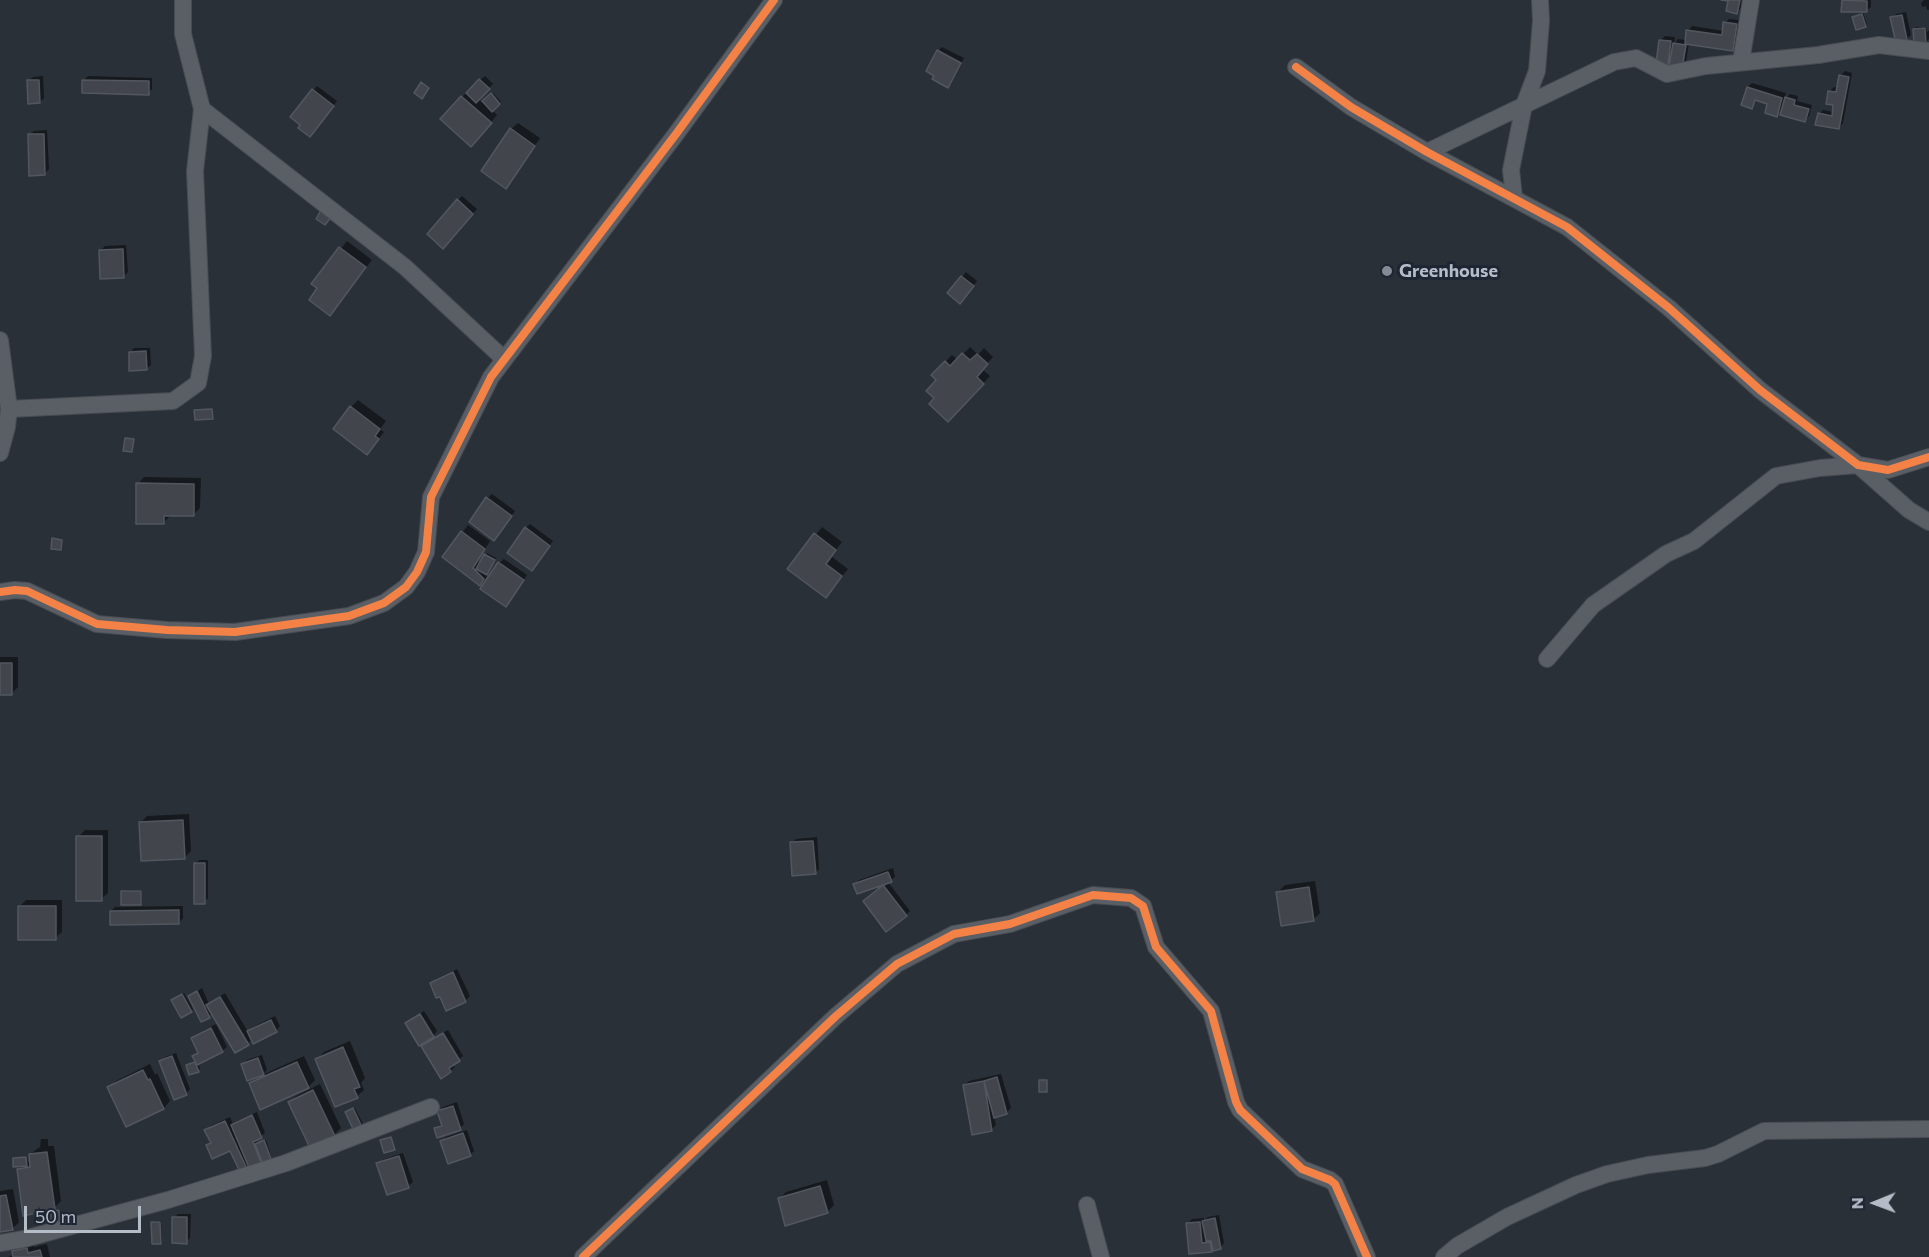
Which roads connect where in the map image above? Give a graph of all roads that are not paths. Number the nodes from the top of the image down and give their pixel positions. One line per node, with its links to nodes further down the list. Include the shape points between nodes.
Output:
1 (183, 0): 9 (street, via 183,34)
2 (774, 0): 13 (street)
3 (1540, 0): 8 (street, via 1537,71)
4 (1751, 0): 6 (street)
5 (1929, 51): 6 (street, via 1879,45)
6 (1741, 62): 8 (street, via 1667,74 1636,58 1614,62)
7 (1296, 67): 10 (street, via 1351,107)
8 (1524, 105): 10 (street); 11 (street, via 1511,170)
9 (202, 109): 13 (street, via 405,267); 14 (street, via 195,171 202,356 198,382 173,401)
10 (1426, 152): 11 (street)
11 (1514, 197): 17 (street, via 1567,227 1669,309 1760,390)
12 (0, 340): 14 (street)
13 (504, 359): 19 (street, via 491,377 431,497 426,552 417,572 406,587 384,603 349,616 235,632 97,624 27,591)
14 (9, 409): 15 (street)
15 (0, 453)
16 (1929, 457): 17 (street, via 1888,470)
17 (1858, 465): 18 (street, via 1909,510); 20 (street, via 1776,476 1694,542 1666,554 1593,605)
18 (1929, 522)
19 (0, 592)
20 (1547, 659)
21 (431, 1107): 24 (street, via 286,1163 168,1200)
22 (1929, 1129): 28 (street, via 1756,1133 1705,1158 1648,1165 1576,1185 1508,1216)
23 (1087, 1205): 26 (street)
24 (0, 1243)
25 (583, 1257): 27 (street, via 836,1016 897,964 954,934 1010,924 1093,895 1131,897 1143,906 1156,947 1211,1011 1240,1110 1302,1169 1335,1184)
26 (1101, 1257)
27 (1366, 1257)
28 (1444, 1257)

